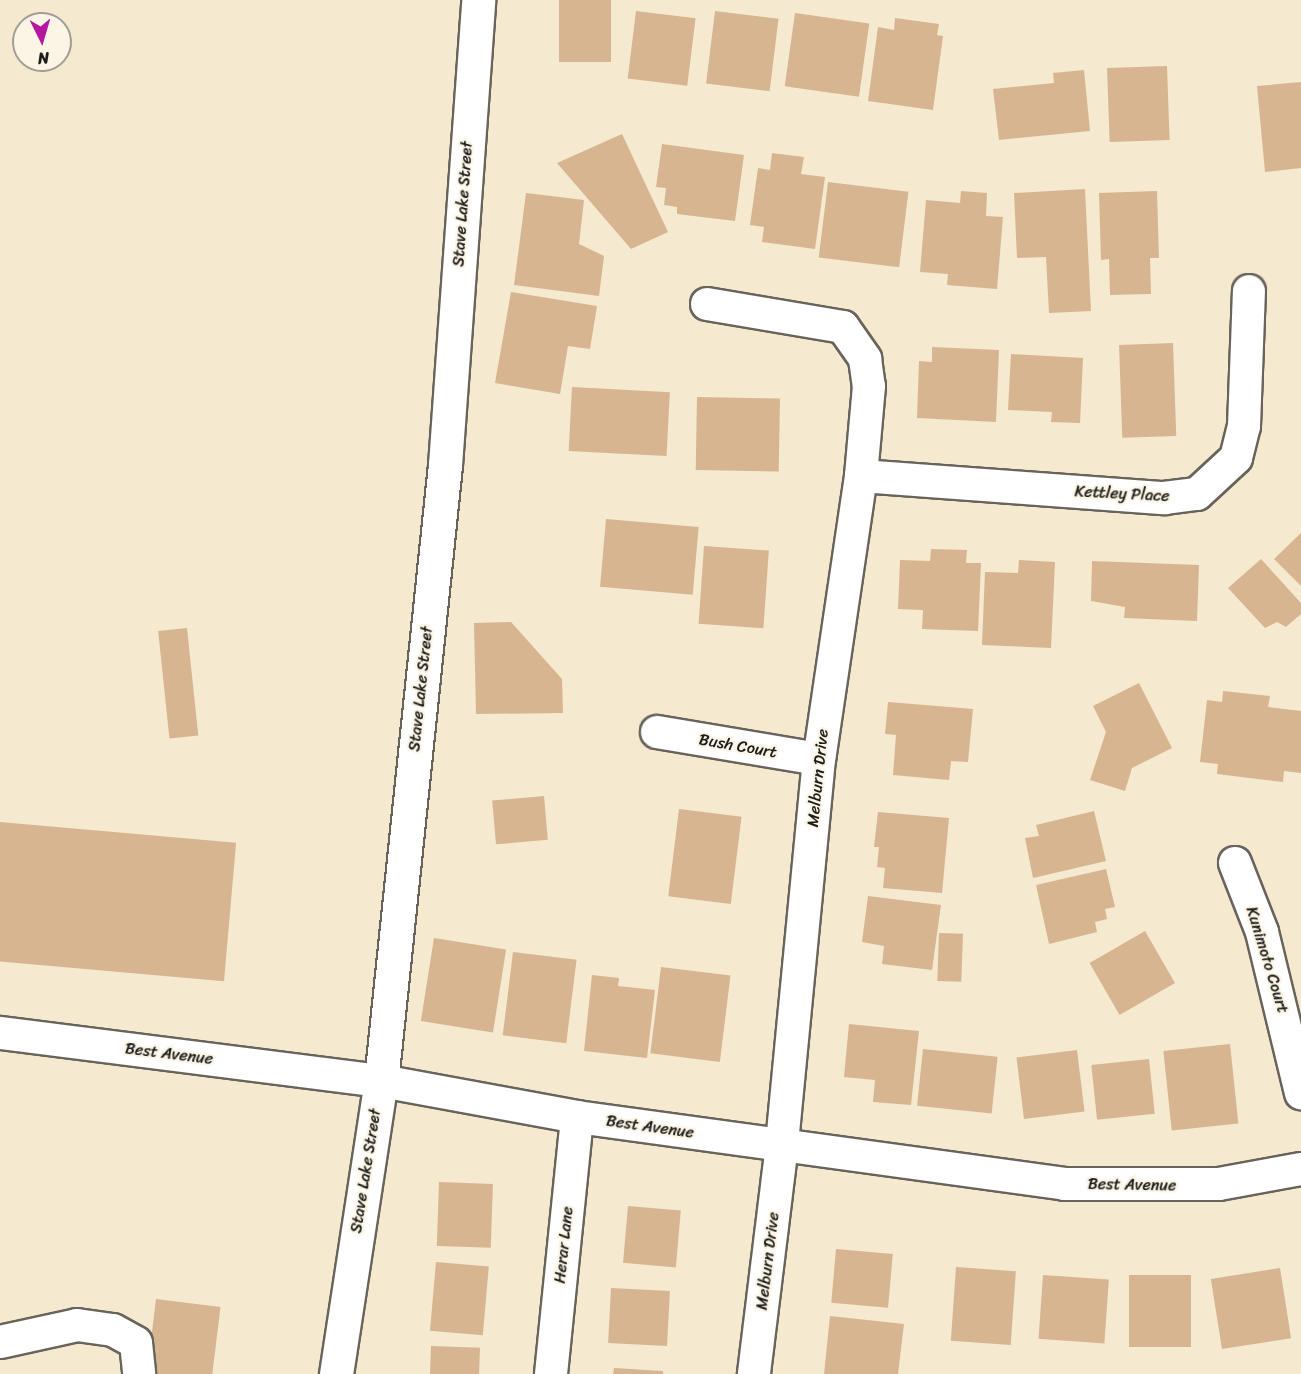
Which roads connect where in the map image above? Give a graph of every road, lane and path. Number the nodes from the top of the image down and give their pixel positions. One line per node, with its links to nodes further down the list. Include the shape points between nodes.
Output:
1 (478, 0): 9 (main road, Stave Lake Street, via 445,465)
2 (1249, 291): 4 (street, Kettley Place, via 1244,426 1236,458 1197,494 1164,498)
3 (707, 304): 4 (street, Melburn Drive, via 843,327 866,358)
4 (861, 476): 6 (street, Melburn Drive)
5 (657, 732): 6 (street, Bush Court)
6 (819, 759): 12 (street, Melburn Drive)
7 (1235, 864): 10 (street, Kunimoto Court, via 1262,932)
8 (0, 1033): 9 (street, Best Avenue)
9 (381, 1081): 11 (street, Best Avenue); 16 (main road, Stave Lake Street)
10 (1301, 1093)
11 (577, 1117): 12 (street, Best Avenue); 17 (street, Herar Lane)
12 (782, 1145): 13 (street, Best Avenue, via 1064,1184 1156,1188 1219,1184); 18 (street, Melburn Drive)
13 (1301, 1169)
14 (0, 1342): 15 (street, via 77,1325 112,1329 135,1342)
15 (139, 1374)
16 (336, 1374)
17 (551, 1374)
18 (754, 1374)

